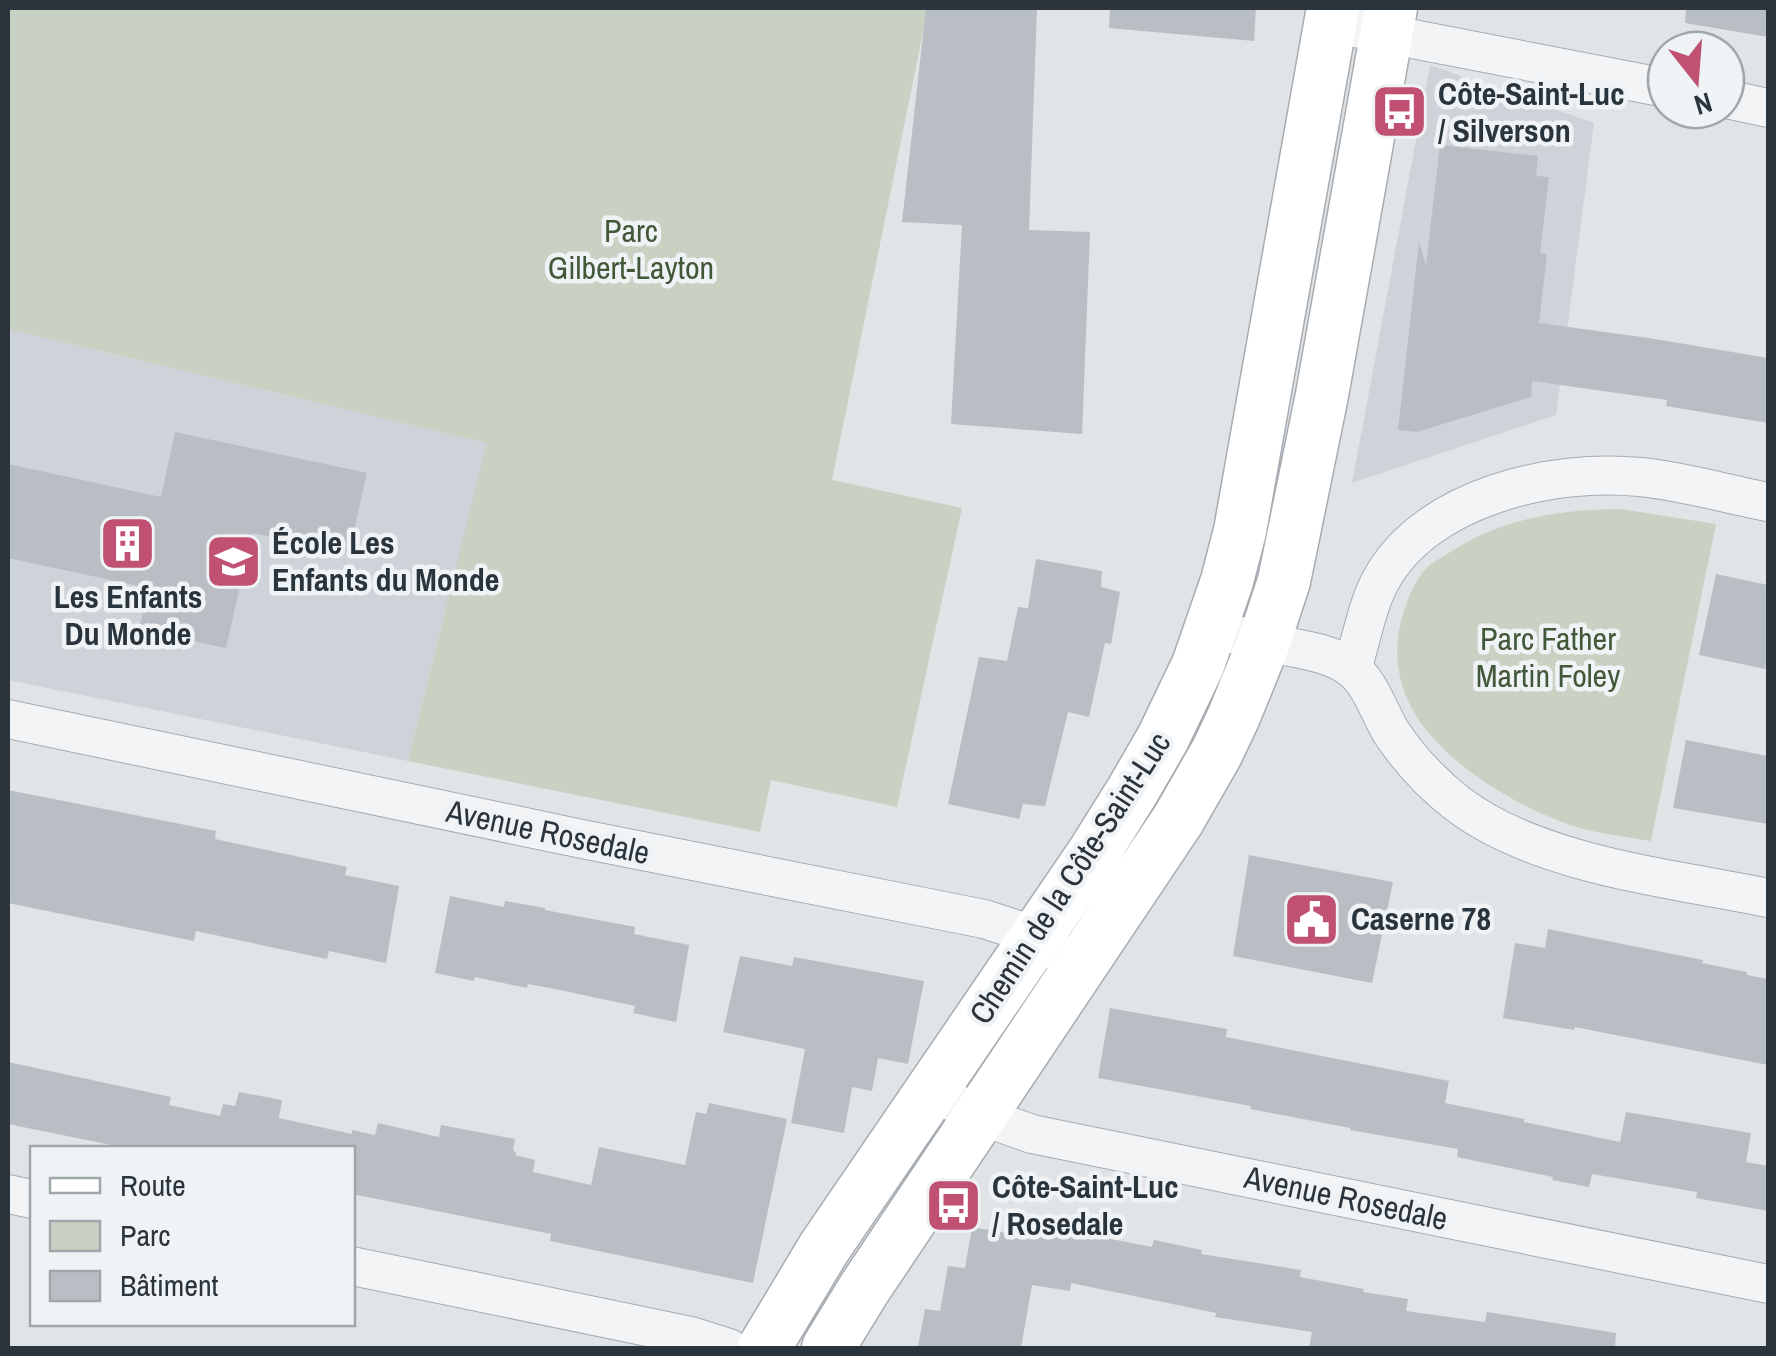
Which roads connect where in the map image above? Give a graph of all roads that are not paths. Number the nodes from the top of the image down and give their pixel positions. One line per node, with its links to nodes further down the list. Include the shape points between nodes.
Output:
1 (1332, 15): 2 (street); 5 (main road, Chemin de la Côte-Saint-Luc, via 1248,489)
2 (1389, 20): 3 (street); 6 (main road, Chemin de la Côte-Saint-Luc, via 1295,532)
3 (1646, 83)
4 (1768, 502): 7 (street, via 1597,474 1552,478 1462,507 1424,530 1391,564)
5 (1212, 628): 6 (street); 10 (main road, Chemin de la Côte-Saint-Luc, via 1164,738)
6 (1264, 642): 7 (street); 11 (main road, Chemin de la Côte-Saint-Luc, via 1198,787)
7 (1352, 668): 9 (street, via 1406,754 1460,805 1496,828 1573,857)
8 (8, 719): 10 (street, Avenue Rosedale, via 984,919)
9 (1768, 898)
10 (1035, 939): 11 (street, Avenue Rosedale); 12 (main road, Chemin de la Côte-Saint-Luc)
11 (1080, 965): 13 (main road, Chemin de la Côte-Saint-Luc)
12 (930, 1092): 13 (street, Avenue Rosedale); 17 (main road, Chemin de la Côte-Saint-Luc)
13 (981, 1116): 15 (street, Avenue Rosedale, via 1032,1134); 18 (main road, Chemin de la Côte-Saint-Luc)
14 (355, 1267): 16 (street)
15 (1768, 1284)
16 (729, 1348)
17 (764, 1348)
18 (828, 1348)

